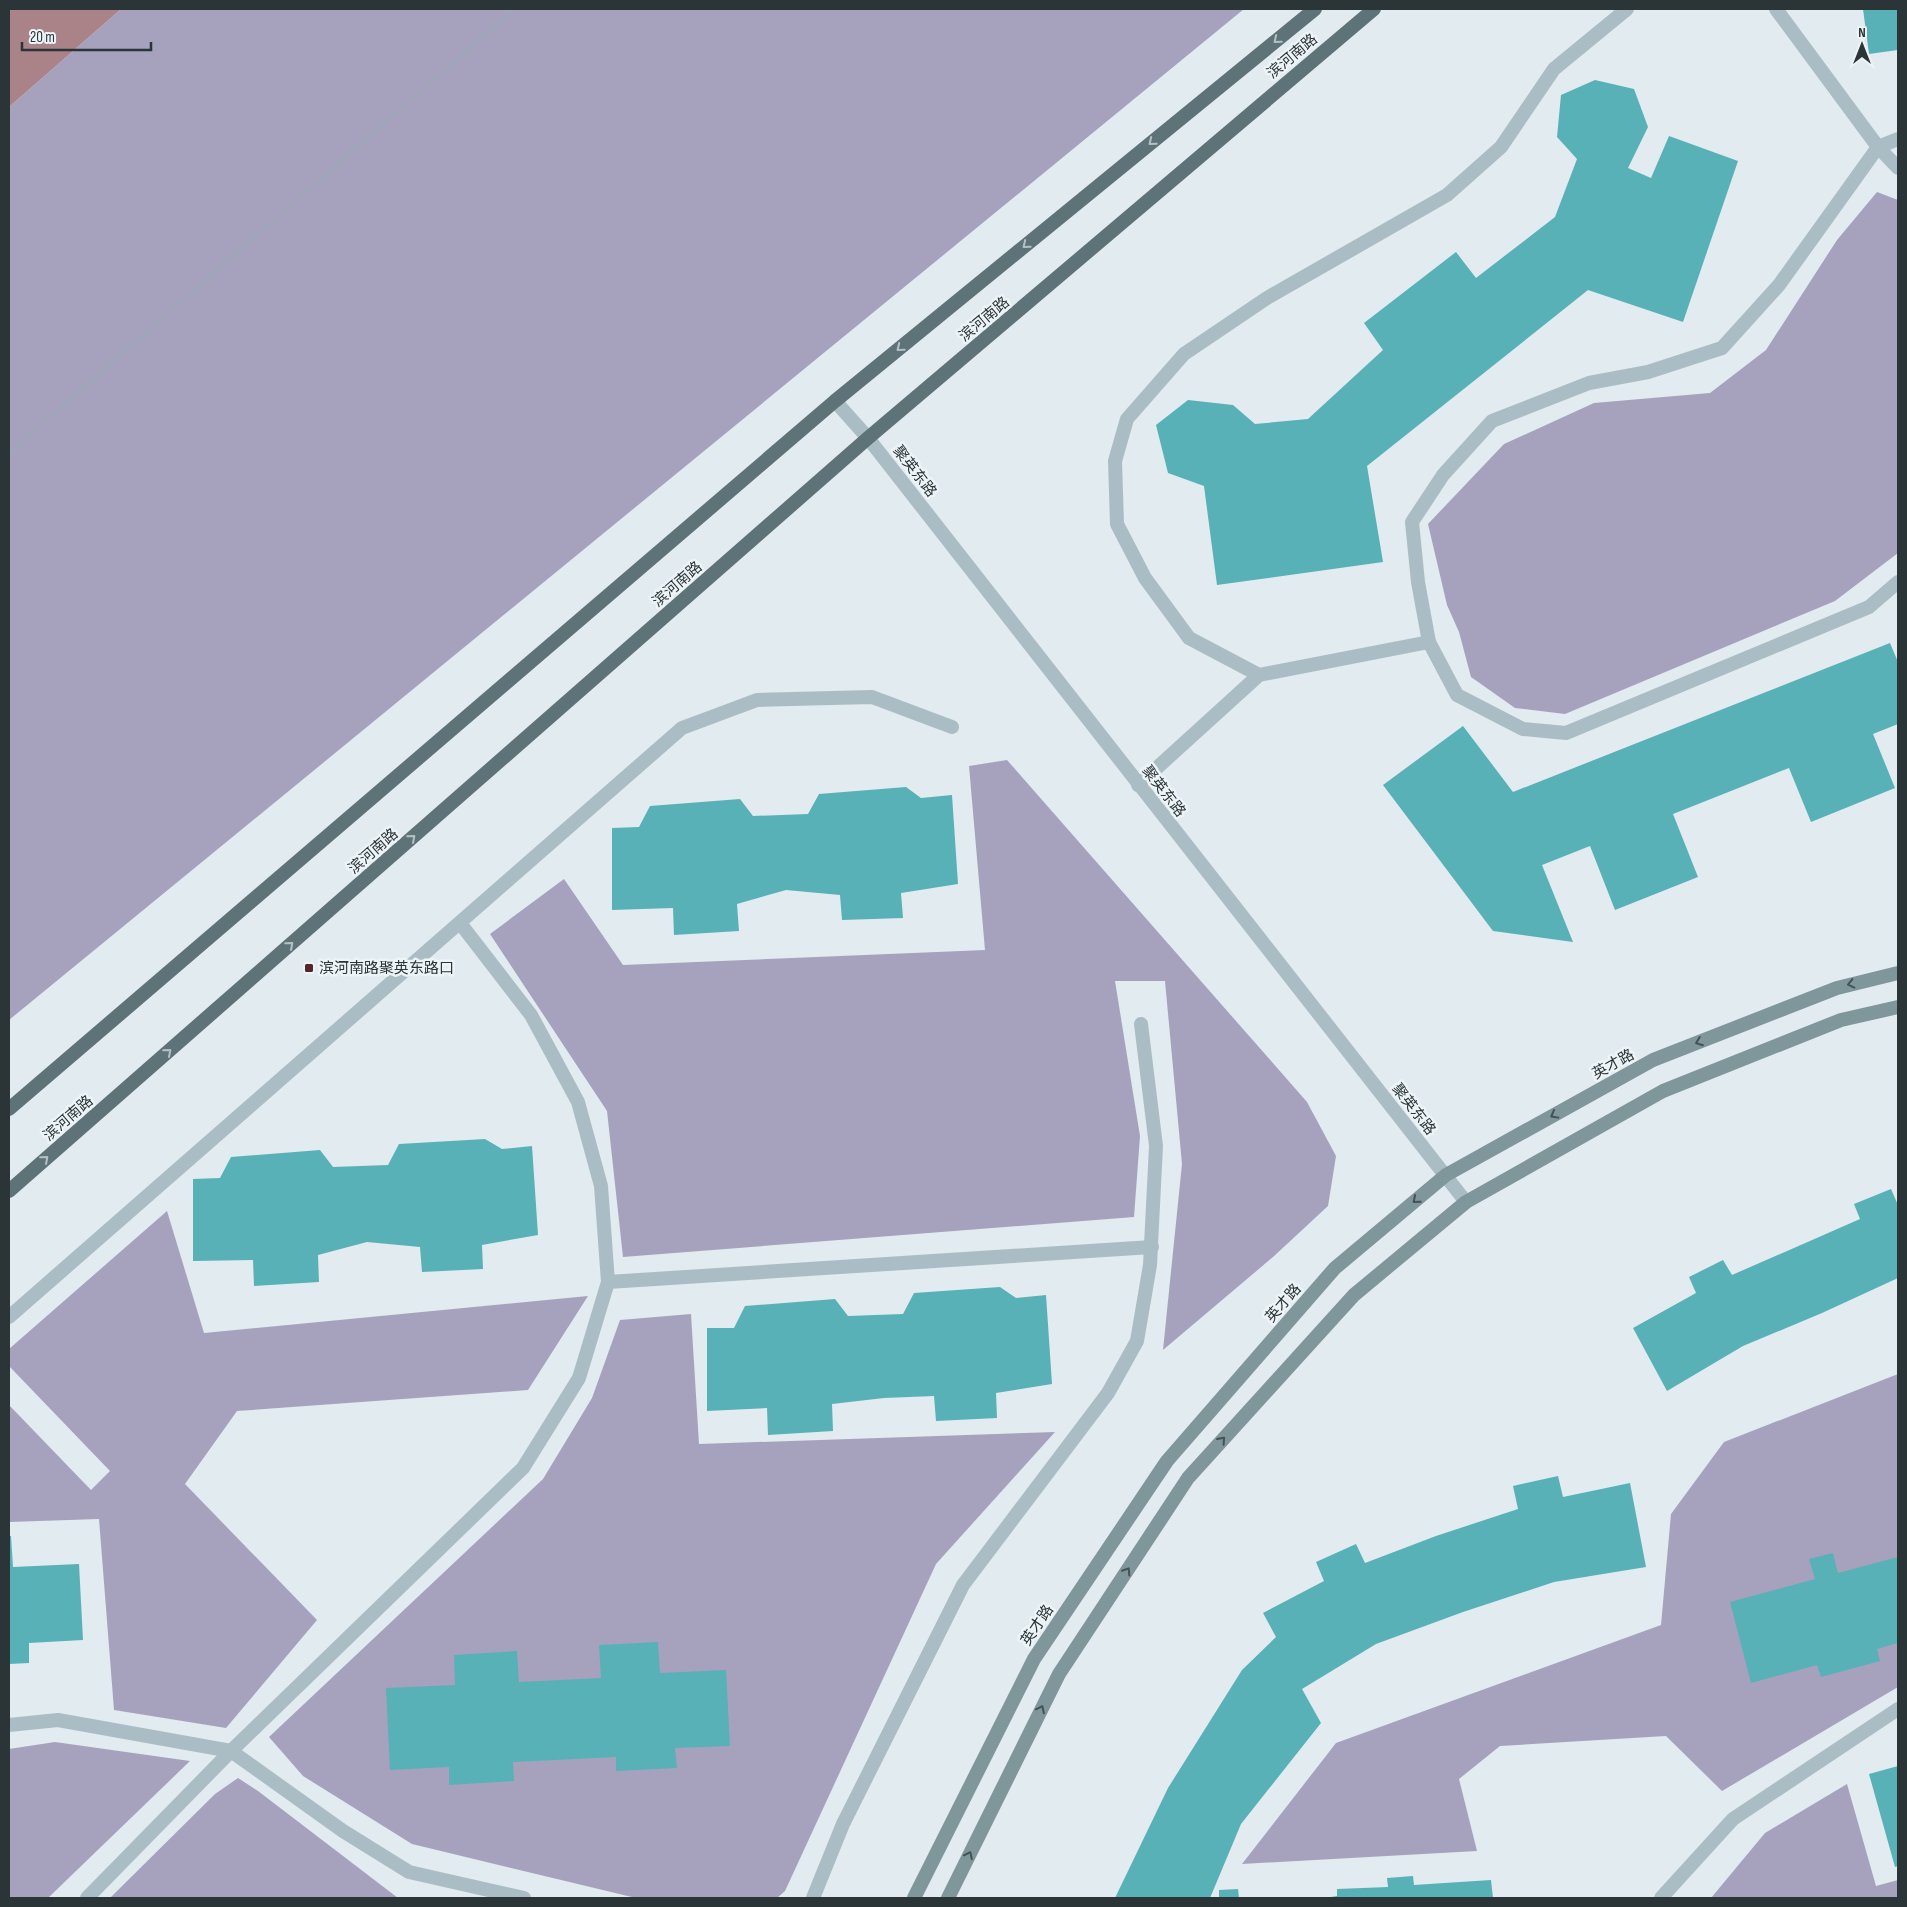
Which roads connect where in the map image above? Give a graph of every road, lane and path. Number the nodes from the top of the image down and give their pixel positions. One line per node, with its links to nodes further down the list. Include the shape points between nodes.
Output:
1 (514, 9): 11 (path)
2 (1315, 9): 9 (main road, 滨河南路, one-way to 9)
3 (1374, 9): 10 (main road, 滨河南路)
4 (1627, 9): 14 (street, via 1554,68 1501,146 1447,195 1267,298 1184,354 1127,418 1115,462 1117,524 1144,578 1189,638)
5 (1776, 9): 7 (street)
6 (1898, 139): 7 (street)
7 (1878, 146): 8 (street); 13 (street, via 1779,285 1722,348 1648,372 1589,384 1492,421 1443,475 1412,522)
8 (1898, 168)
9 (834, 401): 10 (street, 聚英东路); 21 (main road, 滨河南路)
10 (868, 438): 16 (street, 聚英东路); 23 (main road, 滨河南路, one-way to 10)
11 (9, 453)
12 (1898, 582): 13 (street, via 1869,607 1566,734 1523,729 1457,695)
13 (1429, 642): 14 (street)
14 (1259, 675): 16 (street)
15 (952, 727): 17 (street, via 872,697 757,700 682,728)
16 (1138, 785): 22 (street, 聚英东路)
17 (460, 923): 26 (street, via 531,1016 578,1102 601,1186); 27 (street)
18 (1898, 973): 22 (main road, 英才路, one-way to 22, via 1837,988 1653,1060)
19 (1898, 1007): 24 (main road, via 1841,1020 1663,1091)
20 (1141, 1024): 25 (street, via 1156,1146)
21 (9, 1109)
22 (1446, 1175): 24 (street, 聚英东路); 34 (main road, 英才路, one-way to 34, via 1335,1268 1167,1461 1034,1659)
23 (9, 1191)
24 (1466, 1202): 35 (main road, one-way to 24, via 1059,1674 1188,1478 1354,1295)
25 (1152, 1247): 26 (street); 33 (street, via 1137,1341 1108,1393 963,1584 843,1824)
26 (608, 1282): 30 (street, via 579,1378 523,1468)
27 (9, 1317)
28 (1898, 1709): 36 (street, via 1732,1819)
29 (9, 1725): 30 (street, via 58,1720)
30 (231, 1751): 31 (street); 32 (street, via 343,1832 409,1872)
31 (86, 1898)
32 (524, 1898)
33 (813, 1898)
34 (914, 1898)
35 (948, 1898)
36 (1661, 1898)

